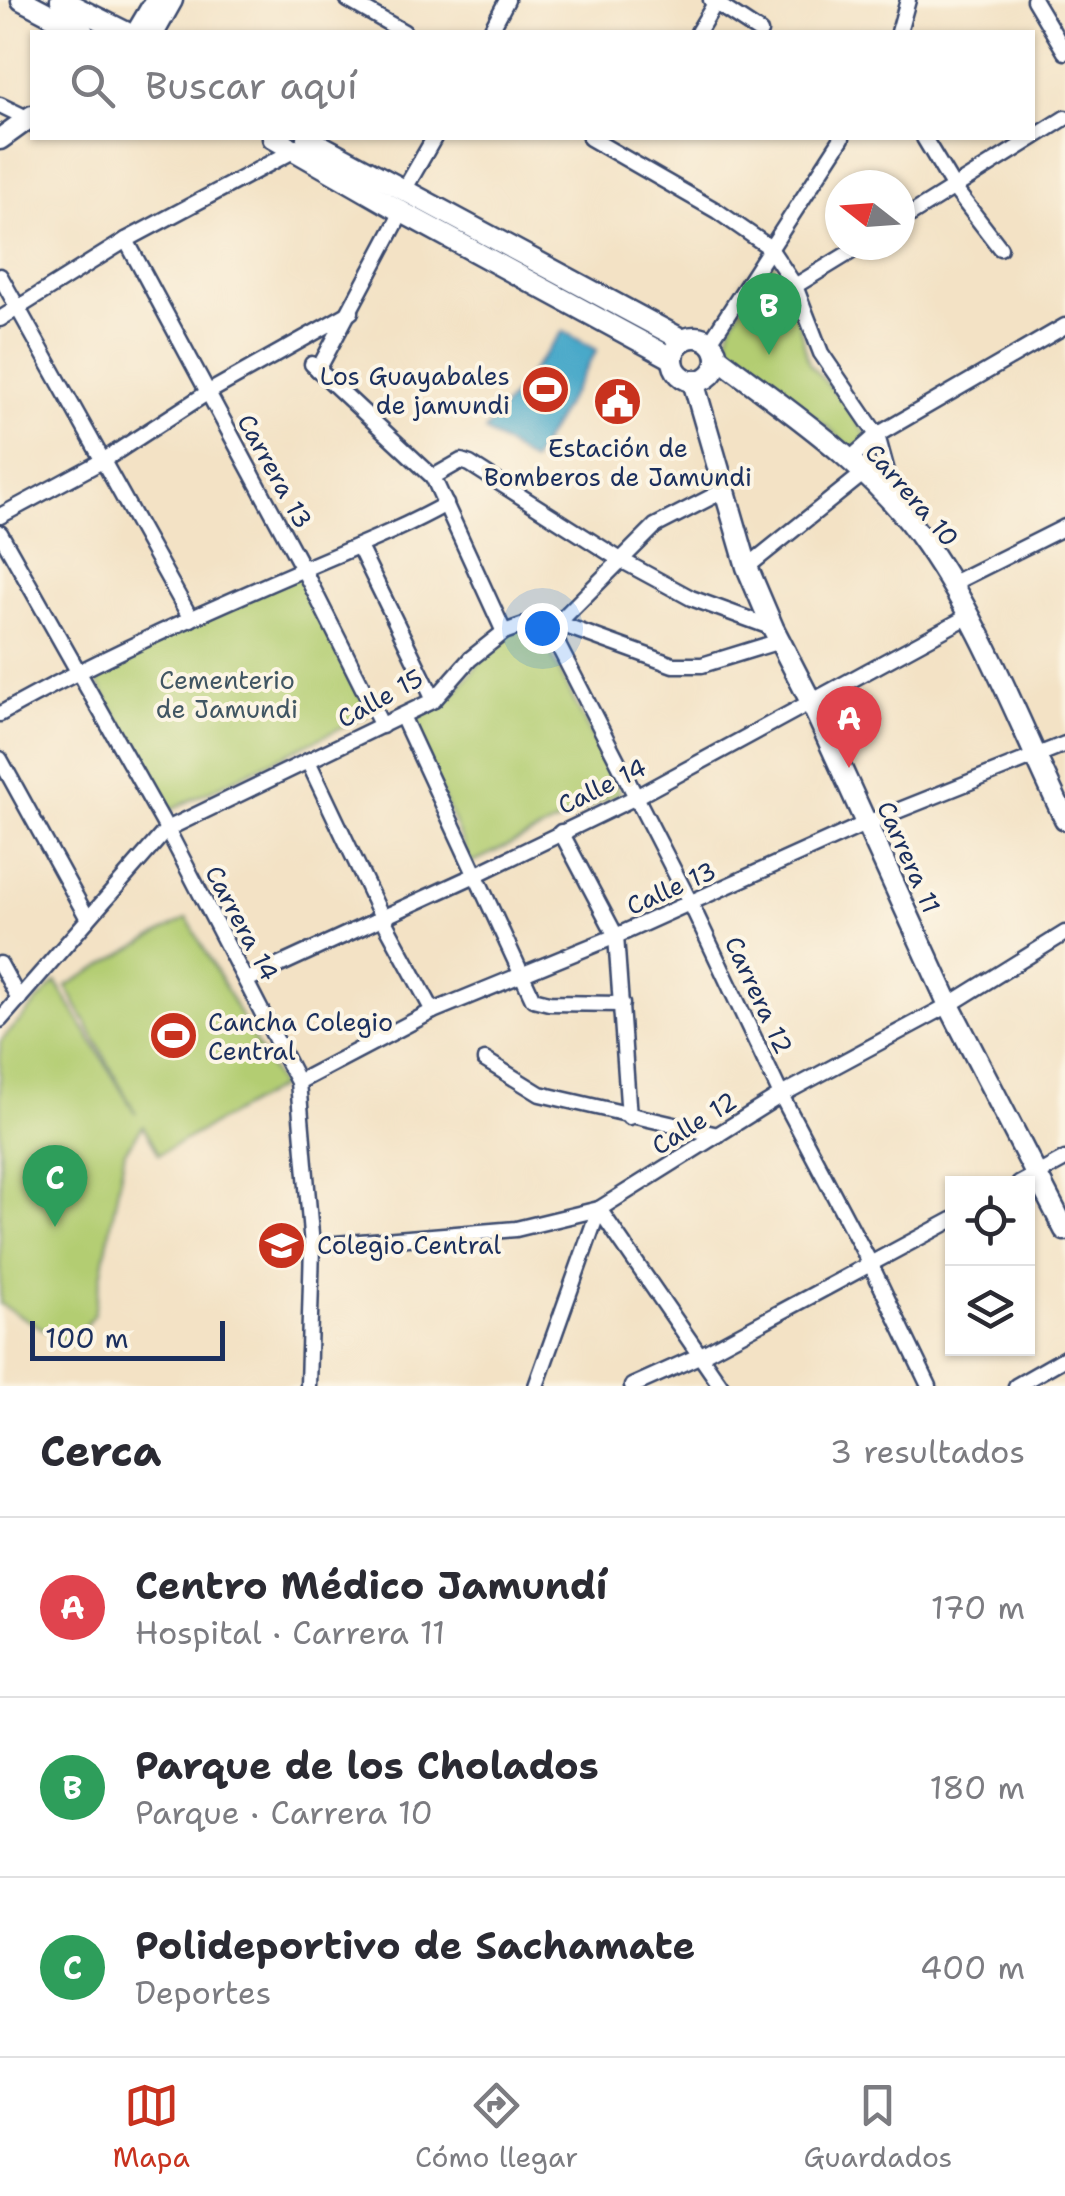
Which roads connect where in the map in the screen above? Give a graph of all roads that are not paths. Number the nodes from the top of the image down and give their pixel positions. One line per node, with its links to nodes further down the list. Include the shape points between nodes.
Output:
1 (22, 0): 10 (main road)
2 (61, 0): 11 (main road)
3 (156, 0): 12 (main road)
4 (172, 0): 13 (main road)
5 (348, 0): 14 (street)
6 (507, 0): 15 (street)
7 (908, 0): 18 (street)
8 (1034, 0): 19 (street)
9 (714, 1): 16 (street); 17 (street)
10 (79, 30)
11 (119, 30)
12 (125, 30)
13 (155, 30)
14 (400, 30)
15 (491, 30)
16 (699, 30)
17 (757, 30)
18 (900, 30)
19 (1065, 52)
20 (0, 105): 21 (street)
21 (30, 118)
22 (1065, 118): 24 (street)
23 (30, 119): 25 (main road)
24 (1035, 137)
25 (0, 139)
26 (433, 140): 33 (street)
27 (593, 140): 36 (street)
28 (841, 140): 36 (street)
29 (925, 140): 32 (street)
30 (1030, 140): 32 (street)
31 (301, 144): 33 (main road); 35 (street)
32 (954, 188): 34 (street); 37 (street)
33 (402, 202): 42 (street); 45 (main road)
34 (915, 212)
35 (126, 240): 41 (street); 48 (street, Carrera 13)
36 (769, 247): 40 (street); 46 (street)
37 (1000, 248)
38 (837, 260): 40 (street)
39 (0, 276): 41 (street)
40 (795, 286): 49 (street, via 821,353)
41 (17, 308): 43 (street); 50 (street)
42 (351, 312): 48 (street); 52 (street, via 315,367)
43 (0, 318)
44 (1063, 331): 49 (street)
45 (678, 350): 46 (main road, via 702,337); 47 (main road, via 676,370)
46 (714, 350): 47 (main road, via 711,374); 51 (main road, Carrera 10)
47 (693, 381): 53 (main road, Carrera 11)
48 (207, 393): 50 (street); 62 (street, Carrera 13)
49 (877, 435): 51 (street); 55 (street)
50 (104, 460): 56 (street); 65 (street)
51 (857, 466): 55 (main road, Carrera 10); 61 (street)
52 (434, 477): 54 (street); 60 (street, via 461,462)
53 (724, 490): 60 (street, via 655,526); 61 (main road, Carrera 11)
54 (446, 504): 59 (street); 67 (street)
55 (899, 512): 63 (main road, Carrera 10)
56 (0, 516)
57 (1065, 527): 63 (street)
58 (0, 533): 69 (street, Carrera 14)
59 (359, 547): 62 (street); 70 (street)
60 (619, 560): 66 (street); 68 (street)
61 (748, 567): 68 (main road, Carrera 11)
62 (303, 569): 65 (street); 74 (street, Carrera 13)
63 (951, 584): 64 (main road, Carrera 10)
64 (970, 616): 71 (street, Calle 14); 76 (main road, Carrera 10)
65 (191, 619): 69 (street)
66 (559, 622): 67 (street, Calle 15, via 544,618); 68 (street, via 673,665 702,664); 79 (street, Carrera 12, via 559,647)
67 (504, 632): 70 (street, Calle 15)
68 (777, 635): 71 (main road, Carrera 11)
69 (76, 672): 72 (street); 82 (street, Carrera 14)
70 (434, 700): 73 (street, Calle 15)
71 (810, 700): 79 (street, Calle 14); 81 (main road, Carrera 11)
72 (0, 714)
73 (402, 716): 74 (street, Calle 15); 84 (street)
74 (382, 726): 78 (street, Calle 15)
75 (1065, 744): 76 (street, Calle 13)
76 (1034, 756): 80 (main road, Carrera 10); 81 (street, Calle 13)
77 (0, 760): 87 (street)
78 (308, 762): 82 (street, Calle 15); 86 (street)
79 (636, 797): 83 (street, Calle 14); 85 (street, Carrera 12)
80 (1065, 819)
81 (866, 823): 85 (street, Calle 13); 95 (main road, Carrera 11)
82 (167, 829): 87 (street, Calle 15); 92 (street, Carrera 14)
83 (560, 832): 84 (street, Calle 14); 89 (street)
84 (474, 876): 86 (street, Calle 14); 91 (street)
85 (691, 904): 89 (street, Calle 13); 100 (street, Carrera 12)
86 (382, 916): 92 (street, Calle 14); 96 (street)
87 (88, 920): 93 (street, Calle 15)
88 (1065, 933): 95 (street, Calle 12)
89 (616, 936): 91 (street, Calle 13); 94 (street)
90 (0, 964): 93 (street)
91 (520, 976): 94 (street, via 532,999 549,1004); 96 (street, Calle 13)
92 (247, 980): 99 (street, Carrera 14)
93 (19, 999): 97 (street, Calle 15)
94 (622, 1004): 101 (street)
95 (949, 1005): 100 (street, Calle 12); 104 (main road, Carrera 11)
96 (433, 1012): 99 (street, Calle 13)
97 (0, 1020)
98 (484, 1060): 101 (street, via 540,1094)
99 (298, 1082): 110 (street, Carrera 14)
100 (781, 1095): 102 (street, Calle 12); 111 (street, Carrera 12)
101 (630, 1117): 102 (street)
102 (718, 1135): 107 (street, Calle 12)
103 (1065, 1159): 105 (street)
104 (1028, 1176)
105 (1033, 1176)
106 (1035, 1187): 109 (main road, Carrera 11)
107 (599, 1210): 110 (street, Calle 12, via 516,1229); 112 (street); 115 (street)
108 (945, 1224): 111 (street)
109 (1065, 1230)
110 (312, 1246): 114 (street, Carrera 14)
111 (871, 1265): 112 (street); 118 (street, Carrera 12)
112 (701, 1355): 116 (street); 117 (street)
113 (1065, 1358): 119 (street)
114 (312, 1382)
115 (536, 1386)
116 (632, 1386)
117 (720, 1386)
118 (929, 1386)
119 (1016, 1386)

